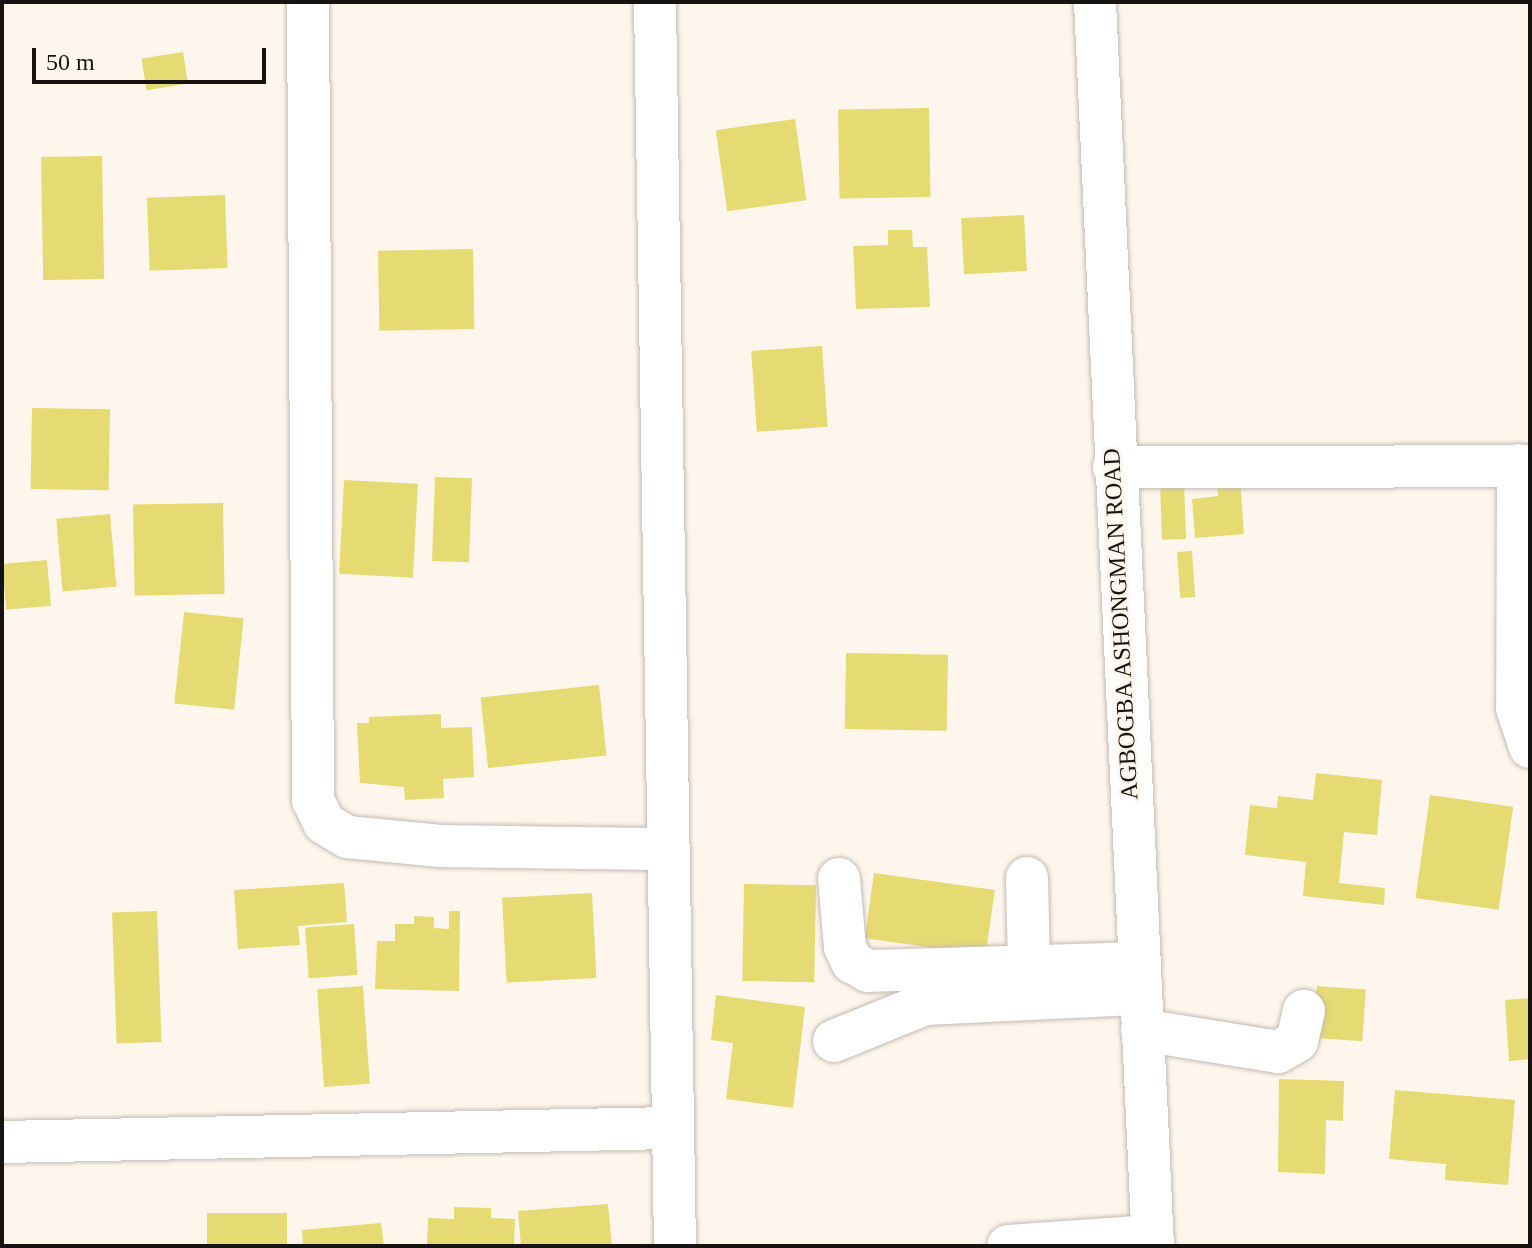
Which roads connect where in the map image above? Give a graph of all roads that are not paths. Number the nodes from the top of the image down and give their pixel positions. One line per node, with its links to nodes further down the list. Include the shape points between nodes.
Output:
1 (308, 2): 7 (street, via 313,800 324,823 347,837 441,846)
2 (655, 2): 7 (street)
3 (1095, 2): 5 (street, AGBOGBA ASHONGMAN ROAD)
4 (1524, 465): 5 (street); 6 (street, via 1517,708)
5 (1114, 467): 11 (street, AGBOGBA ASHONGMAN ROAD)
6 (1530, 747)
7 (668, 849): 14 (street)
8 (1027, 878): 10 (street)
9 (839, 879): 10 (street, via 845,947 860,968)
10 (1029, 967): 11 (street)
11 (1140, 996): 12 (street, via 1278,1052 1297,1041); 13 (street, via 925,1004); 16 (street, AGBOGBA ASHONGMAN ROAD)
12 (1304, 1011)
13 (834, 1041)
14 (670, 1128): 15 (street); 17 (street)
15 (2, 1142)
16 (1152, 1241): 18 (street)
17 (675, 1246)
18 (1008, 1246)

